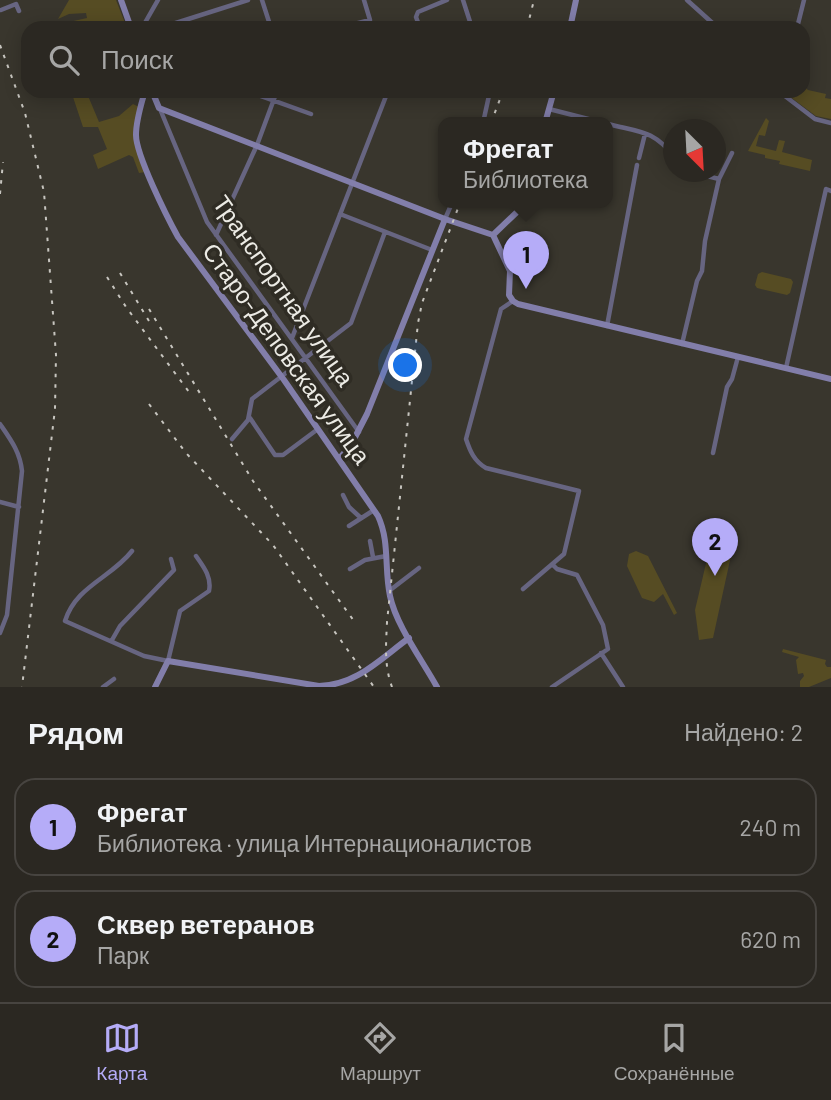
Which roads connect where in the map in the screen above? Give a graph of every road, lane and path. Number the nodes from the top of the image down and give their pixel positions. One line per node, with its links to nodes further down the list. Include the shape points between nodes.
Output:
1 (121, 0): 13 (street)
2 (158, 0): 14 (street)
3 (248, 0): 15 (street)
4 (262, 0): 16 (street)
5 (364, 0): 17 (street, via 370,20)
6 (447, 0): 18 (street, via 418,12)
7 (463, 0): 19 (street)
8 (576, 0): 20 (street)
9 (687, 0): 21 (street)
10 (804, 0): 22 (street)
11 (1, 10): 12 (street, via 16,4)
12 (19, 11)
13 (128, 21)
14 (146, 21)
15 (182, 21)
16 (269, 21)
17 (366, 21)
18 (417, 21)
19 (470, 21)
20 (571, 21)
21 (710, 21)
22 (799, 21)
23 (144, 98): 65 (street, Старо-Деповская улица, via 138,147 171,225)
24 (155, 98): 32 (street, Транспортная улица)
25 (265, 98): 31 (street)
26 (274, 98): 31 (street)
27 (385, 98): 48 (street)
28 (489, 98): 35 (street)
29 (552, 98): 33 (street)
30 (788, 98): 38 (street, via 815,119)
31 (273, 101): 34 (street); 42 (street)
32 (159, 108): 42 (street); 56 (street, Транспортная улица, via 200,209)
33 (549, 109): 36 (street); 37 (street)
34 (311, 114)
35 (484, 117)
36 (547, 117)
37 (582, 117)
38 (831, 123)
39 (613, 125): 40 (street)
40 (645, 134): 41 (street); 44 (street)
41 (663, 142)
42 (257, 145): 48 (street); 56 (street)
43 (732, 153): 46 (street)
44 (639, 158)
45 (637, 165): 59 (street)
46 (726, 165)
47 (718, 182): 61 (street, via 702,271)
48 (352, 183): 52 (street); 53 (street)
49 (831, 191): 64 (street, via 826,189)
50 (450, 208): 53 (street)
51 (520, 208): 55 (street)
52 (340, 214): 54 (street); 60 (street)
53 (445, 219): 55 (street); 57 (street)
54 (385, 232): 57 (street); 63 (street, via 351,323)
55 (493, 235): 58 (street, via 510,271)
56 (216, 236): 60 (street, Транспортная улица)
57 (433, 251): 70 (street)
58 (513, 301): 59 (street); 86 (street, via 500,309 466,439 474,457 486,468 579,491 564,555)
59 (607, 326): 61 (street)
60 (291, 339): 63 (street, Транспортная улица)
61 (682, 344): 62 (street)
62 (738, 357): 64 (street); 72 (street)
63 (305, 358): 65 (street); 70 (street, Транспортная улица)
64 (786, 369): 66 (street)
65 (280, 375): 67 (street, via 252,399); 69 (street, Старо-Деповская улица)
66 (831, 379)
67 (249, 417): 69 (street, via 275,455 283,455); 71 (street)
68 (0, 424): 76 (street, via 20,458)
69 (318, 429): 73 (street, Старо-Деповская улица)
70 (359, 432): 73 (street)
71 (232, 439)
72 (713, 453)
73 (339, 459): 77 (street, Старо-Деповская улица)
74 (343, 495): 78 (street)
75 (0, 502): 76 (street)
76 (19, 507): 92 (street)
77 (374, 510): 78 (street); 83 (street, Старо-Деповская улица, via 385,532)
78 (361, 518): 79 (street)
79 (349, 526)
80 (370, 541): 84 (street)
81 (132, 551): 95 (street, via 79,596 65,621)
82 (196, 556): 97 (street, via 206,570 209,591 180,611)
83 (387, 556): 84 (street); 90 (street, Старо-Деповская улица)
84 (373, 558): 88 (street)
85 (171, 559): 95 (street, via 174,570)
86 (554, 565): 89 (street); 96 (street, via 577,575 603,625 608,649)
87 (419, 568): 90 (street)
88 (350, 569)
89 (523, 589)
90 (389, 591): 94 (street, Старо-Деповская улица)
91 (0, 612): 92 (street)
92 (7, 615): 93 (street)
93 (0, 633)
94 (410, 638): 99 (street); 102 (street, Старо-Деповская улица)
95 (112, 640): 97 (street, via 144,656)
96 (601, 653): 103 (street); 104 (street)
97 (168, 661): 99 (street, via 319,686); 100 (street)
98 (114, 679): 101 (street)
99 (348, 685)
100 (157, 686)
101 (103, 687)
102 (438, 687)
103 (552, 687)
104 (623, 687)

